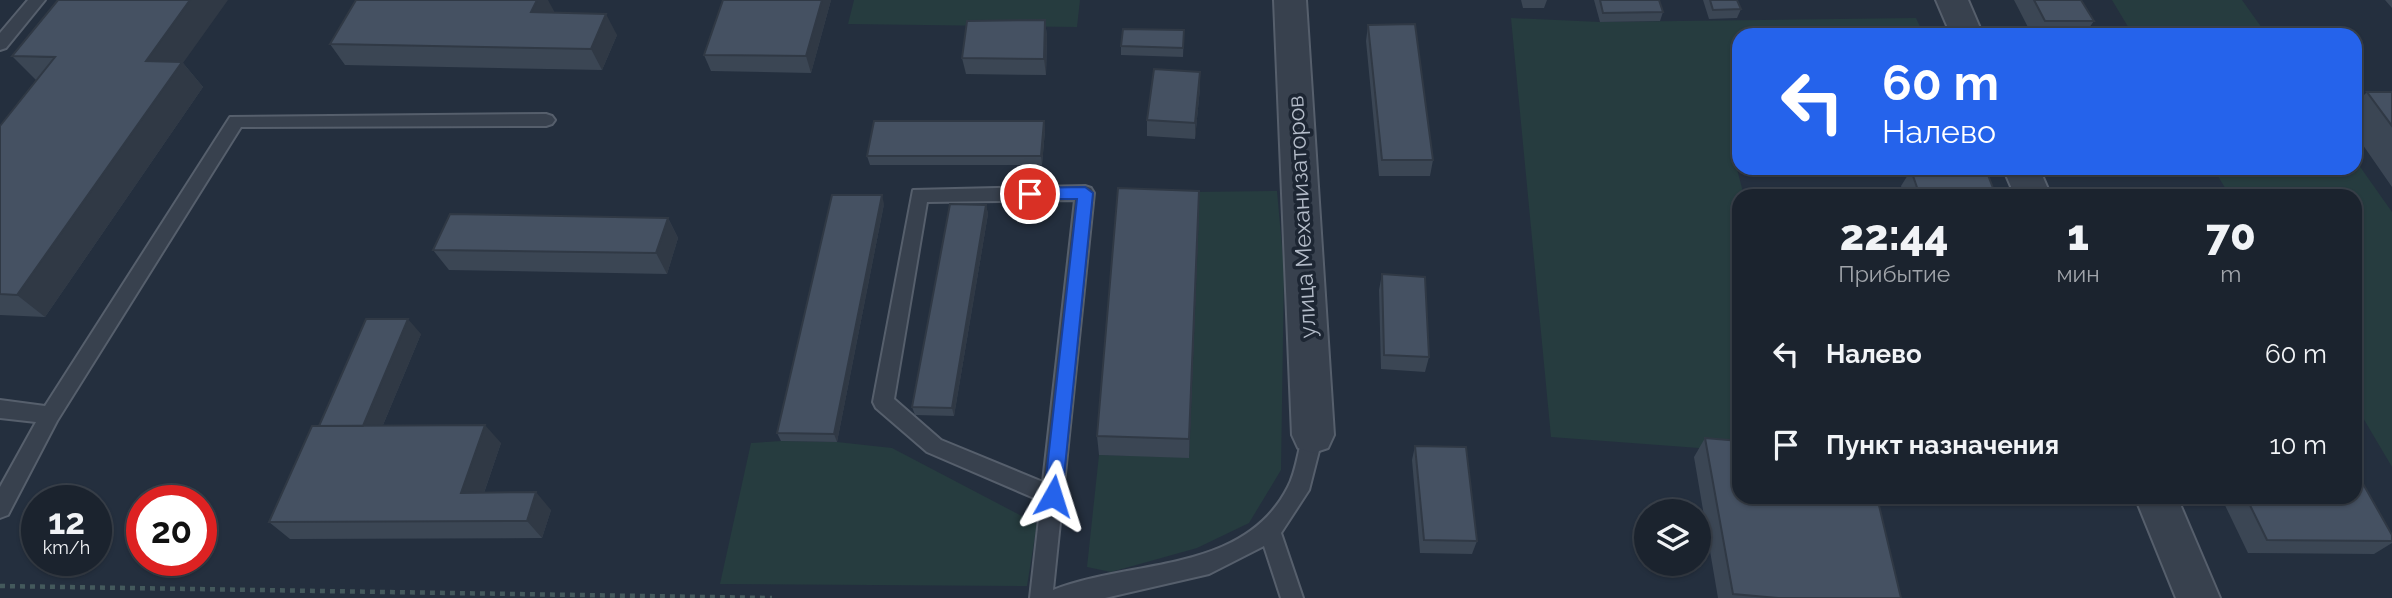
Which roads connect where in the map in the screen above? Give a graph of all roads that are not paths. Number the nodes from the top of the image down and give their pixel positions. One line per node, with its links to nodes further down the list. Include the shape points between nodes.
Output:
1 (37, 0): 5 (lane)
2 (1290, 0): 9 (street, улица Механизаторов)
3 (1952, 0): 4 (street)
4 (1964, 28)
5 (0, 44)
6 (547, 120): 8 (lane, via 236,121)
7 (0, 409): 8 (lane)
8 (50, 415): 12 (lane)
9 (1313, 435): 13 (lane, via 1298,490)
10 (1053, 496): 10 (lane, via 1085,193 919,195 883,402 934,446); 14 (lane)
11 (2159, 504): 17 (street)
12 (0, 508)
13 (1270, 531): 15 (lane, via 1209,564); 16 (lane)
14 (1041, 598)
15 (1059, 598)
16 (1292, 598)
17 (2198, 598)

